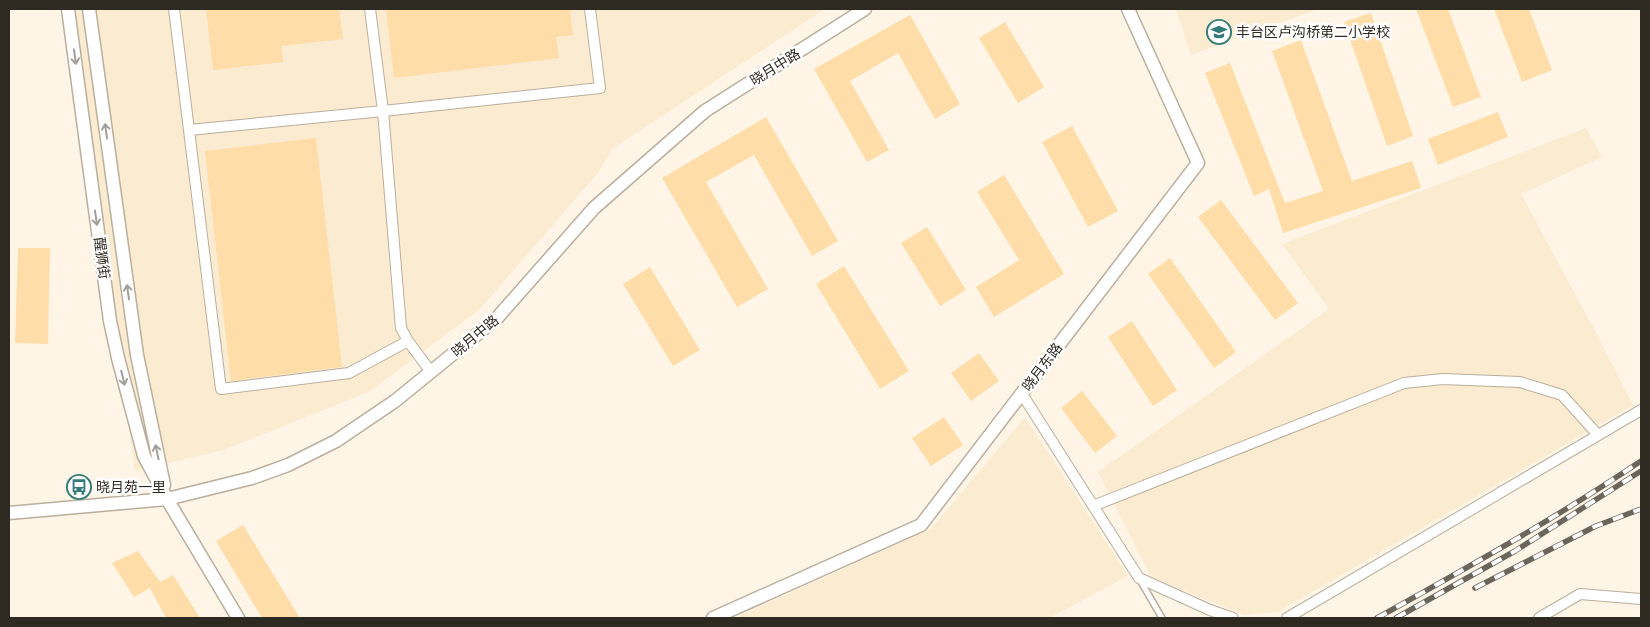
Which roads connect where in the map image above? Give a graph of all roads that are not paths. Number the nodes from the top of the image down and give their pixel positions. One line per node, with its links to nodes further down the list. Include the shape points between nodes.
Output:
1 (68, 9): 15 (street, 醒狮街, one-way to 15, via 110,321 144,456)
2 (89, 9): 15 (street, 醒狮街, one-way to 2, via 136,355)
3 (174, 9): 9 (street)
4 (370, 9): 8 (street)
5 (590, 9): 8 (street, via 600,88)
6 (865, 9): 11 (street, 晓月中路, via 705,111 594,208 497,318)
7 (1128, 9): 12 (street, 晓月东路, via 1198,163)
8 (383, 111): 9 (street); 10 (street, via 401,328)
9 (189, 130): 10 (street, via 221,389 349,373)
10 (408, 341): 11 (street)
11 (432, 372): 15 (street, 晓月中路, via 336,441 288,465)
12 (1022, 394): 16 (street); 21 (street, 晓月东路, via 921,526)
13 (1641, 410): 14 (street)
14 (1598, 436): 16 (street, via 1562,395 1520,382 1443,379 1404,383); 24 (street)
15 (167, 500): 17 (street, 晓月中路); 20 (street, 醒狮街)
16 (1093, 506): 18 (street)
17 (9, 513)
18 (1139, 578): 22 (lane); 23 (street)
19 (1641, 599): 25 (street, via 1580,594)
20 (238, 618)
21 (713, 618)
22 (1162, 618)
23 (1233, 618)
24 (1287, 618)
25 (1539, 618)

